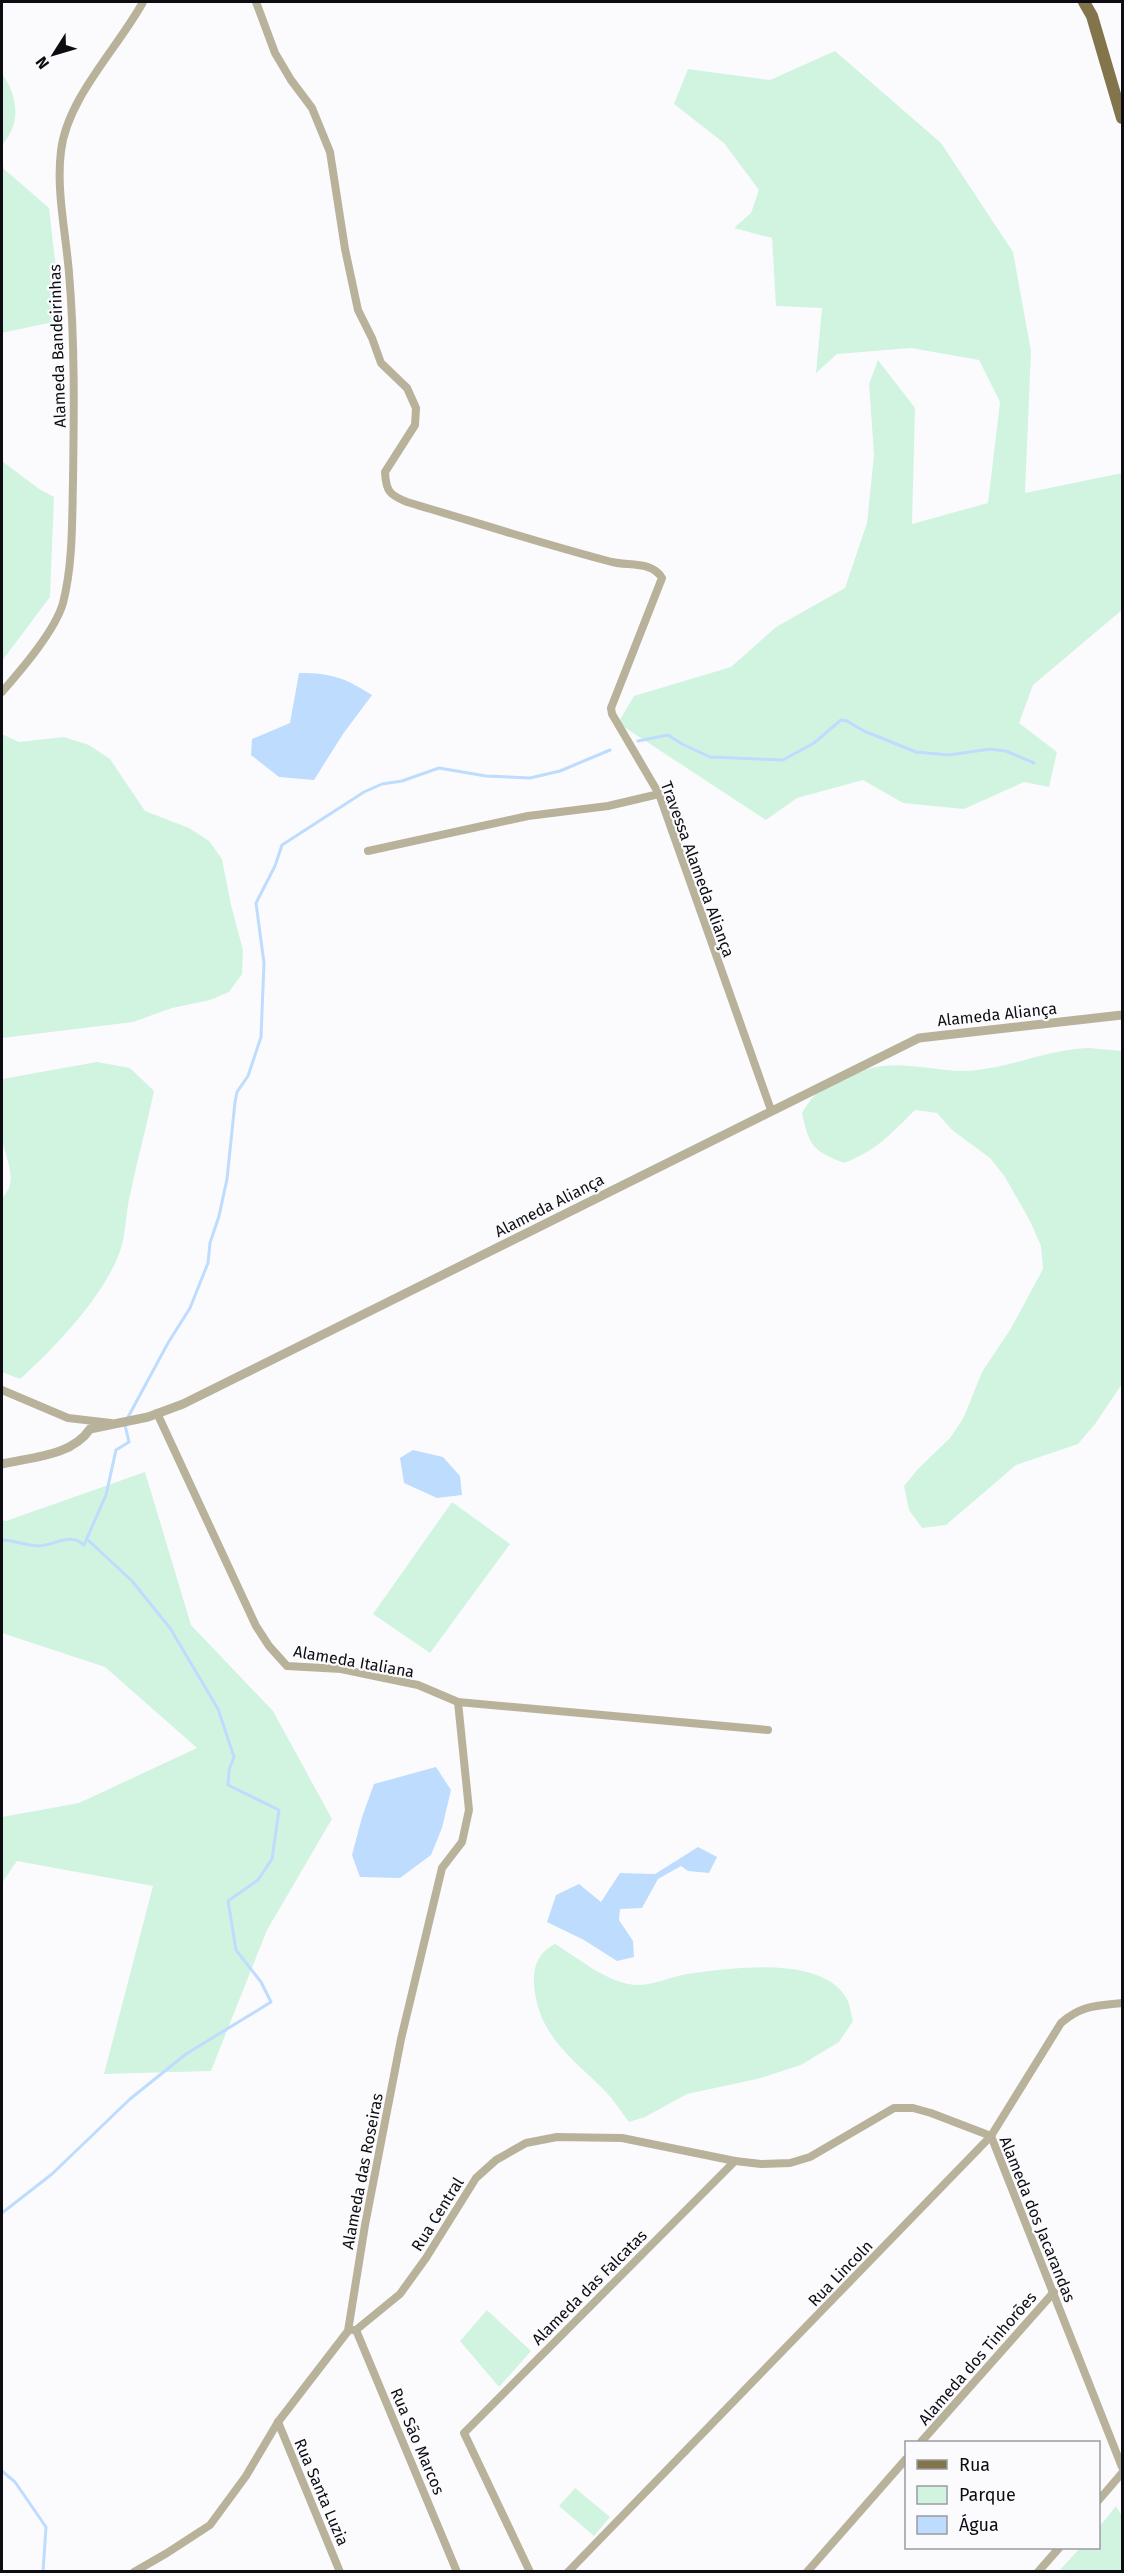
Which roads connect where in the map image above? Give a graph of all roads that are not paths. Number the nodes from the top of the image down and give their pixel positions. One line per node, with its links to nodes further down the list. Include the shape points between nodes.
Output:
1 (143, 2): 5 (street, Alameda Bandeirinhas, via 80,101 67,125 61,152 75,396 71,545 62,604 23,667)
2 (256, 2): 6 (street, Travessa Alameda Aliança, via 275,53 312,108 330,152 358,310 381,363 407,388 416,408 415,425 385,472 388,491 407,502 525,537 658,571 662,578 611,708 614,720)
3 (1084, 2): 4 (main road, via 1092,16)
4 (1122, 118)
5 (2, 692)
6 (659, 794): 7 (street, via 608,806 528,816); 9 (street, Travessa Alameda Aliança)
7 (368, 851)
8 (1122, 1015): 9 (street, Alameda Aliança, via 919,1038)
9 (771, 1110): 11 (street, Alameda Aliança, via 229,1383)
10 (2, 1390): 12 (street, via 68,1418)
11 (153, 1415): 12 (street, Alameda Aliança); 14 (street, Alameda Italiana, via 256,1626 287,1666 341,1669 418,1685)
12 (120, 1424): 13 (street, Alameda Aliança, via 90,1428 84,1439 69,1449)
13 (2, 1464)
14 (458, 1702): 15 (street, Alameda Italiana); 20 (street, Alameda das Roseiras, via 469,1810 462,1842 442,1868 401,2039 365,2225)
15 (768, 1730)
16 (1122, 2003): 17 (street, Rua Lincoln, via 1087,2006 1061,2023)
17 (991, 2136): 18 (street, Alameda dos Jacarandas, via 931,2113 894,2108 810,2157 789,2163); 19 (street, Alameda dos Jacarandas); 32 (street, Rua Lincoln)
18 (735, 2161): 20 (street, Rua Central, via 622,2138 557,2137 526,2144 496,2160 476,2178 400,2294); 31 (street, Alameda das Falcatas, via 464,2433)
19 (1054, 2292): 22 (street, Alameda dos Tinhorões); 24 (street, Alameda dos Jacarandas)
20 (352, 2330): 21 (street, Alameda das Roseiras); 30 (street, Rua São Marcos)
21 (278, 2422): 28 (street, Alameda das Roseiras, via 246,2476 210,2525); 29 (street, Rua Santa Luzia)
22 (922, 2441)
23 (905, 2460): 33 (street)
24 (1122, 2468)
25 (1122, 2472): 26 (street)
26 (1100, 2499)
27 (1057, 2549): 34 (street)
28 (134, 2571)
29 (340, 2571)
30 (457, 2571)
31 (530, 2571)
32 (568, 2571)
33 (807, 2571)
34 (1038, 2571)

